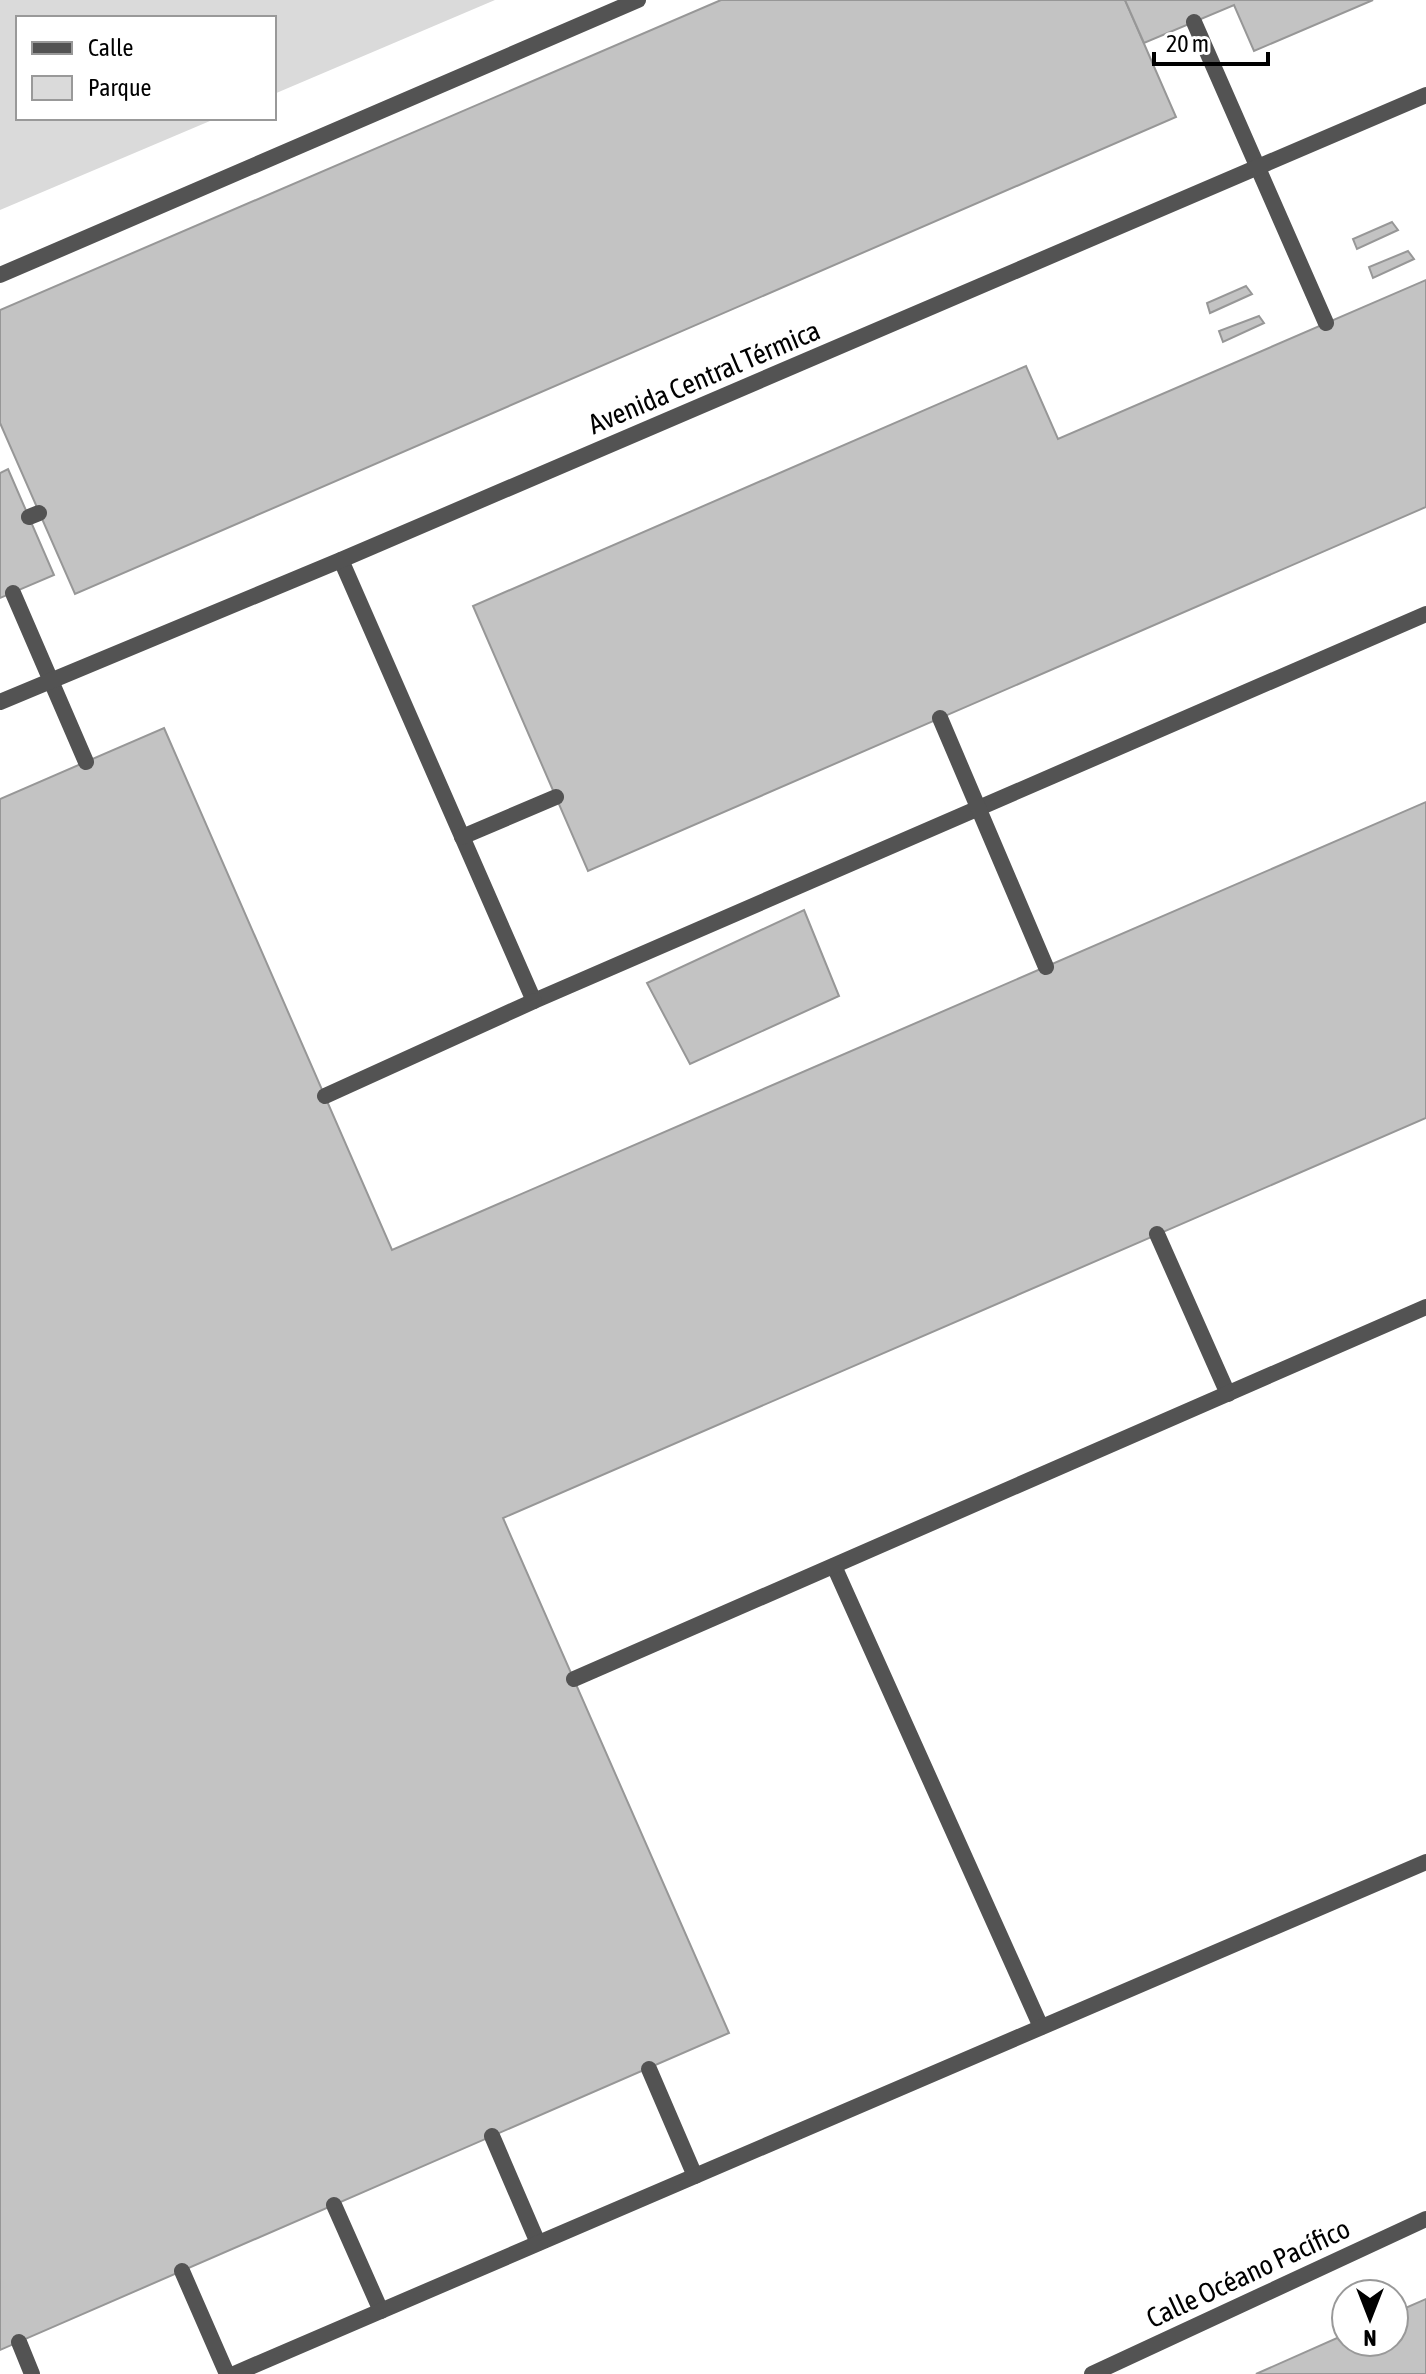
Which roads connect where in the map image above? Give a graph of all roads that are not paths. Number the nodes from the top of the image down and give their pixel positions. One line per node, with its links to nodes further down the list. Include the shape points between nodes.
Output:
1 (638, 0): 5 (street)
2 (1194, 22): 4 (street)
3 (1426, 95): 4 (street, Avenida Central Térmica)
4 (1256, 168): 6 (street); 7 (street, Avenida Central Térmica)
5 (0, 275)
6 (1326, 323)
7 (341, 560): 10 (street, Avenida Central Térmica); 16 (street)
8 (13, 593): 10 (street)
9 (1426, 614): 15 (street)
10 (51, 681): 11 (street, Avenida Central Térmica); 13 (street)
11 (0, 702)
12 (940, 718): 15 (street)
13 (86, 762)
14 (556, 797): 16 (street)
15 (978, 808): 17 (street); 18 (street)
16 (462, 837): 18 (street)
17 (1046, 967)
18 (534, 1001): 19 (street)
19 (325, 1096)
20 (1157, 1234): 22 (street)
21 (1426, 1307): 22 (street)
22 (1228, 1394): 23 (street)
23 (834, 1566): 24 (street); 26 (street)
24 (574, 1679)
25 (1426, 1862): 26 (street)
26 (1041, 2027): 29 (street)
27 (649, 2069): 29 (street)
28 (492, 2136): 32 (street)
29 (695, 2176): 32 (street)
30 (334, 2205): 34 (street)
31 (1426, 2219): 39 (street, Calle Océano Pacífico)
32 (538, 2243): 34 (street)
33 (182, 2271): 37 (street)
34 (381, 2311): 38 (street)
35 (19, 2342): 36 (street)
36 (32, 2374)
37 (227, 2374)
38 (234, 2374)
39 (1092, 2374)

